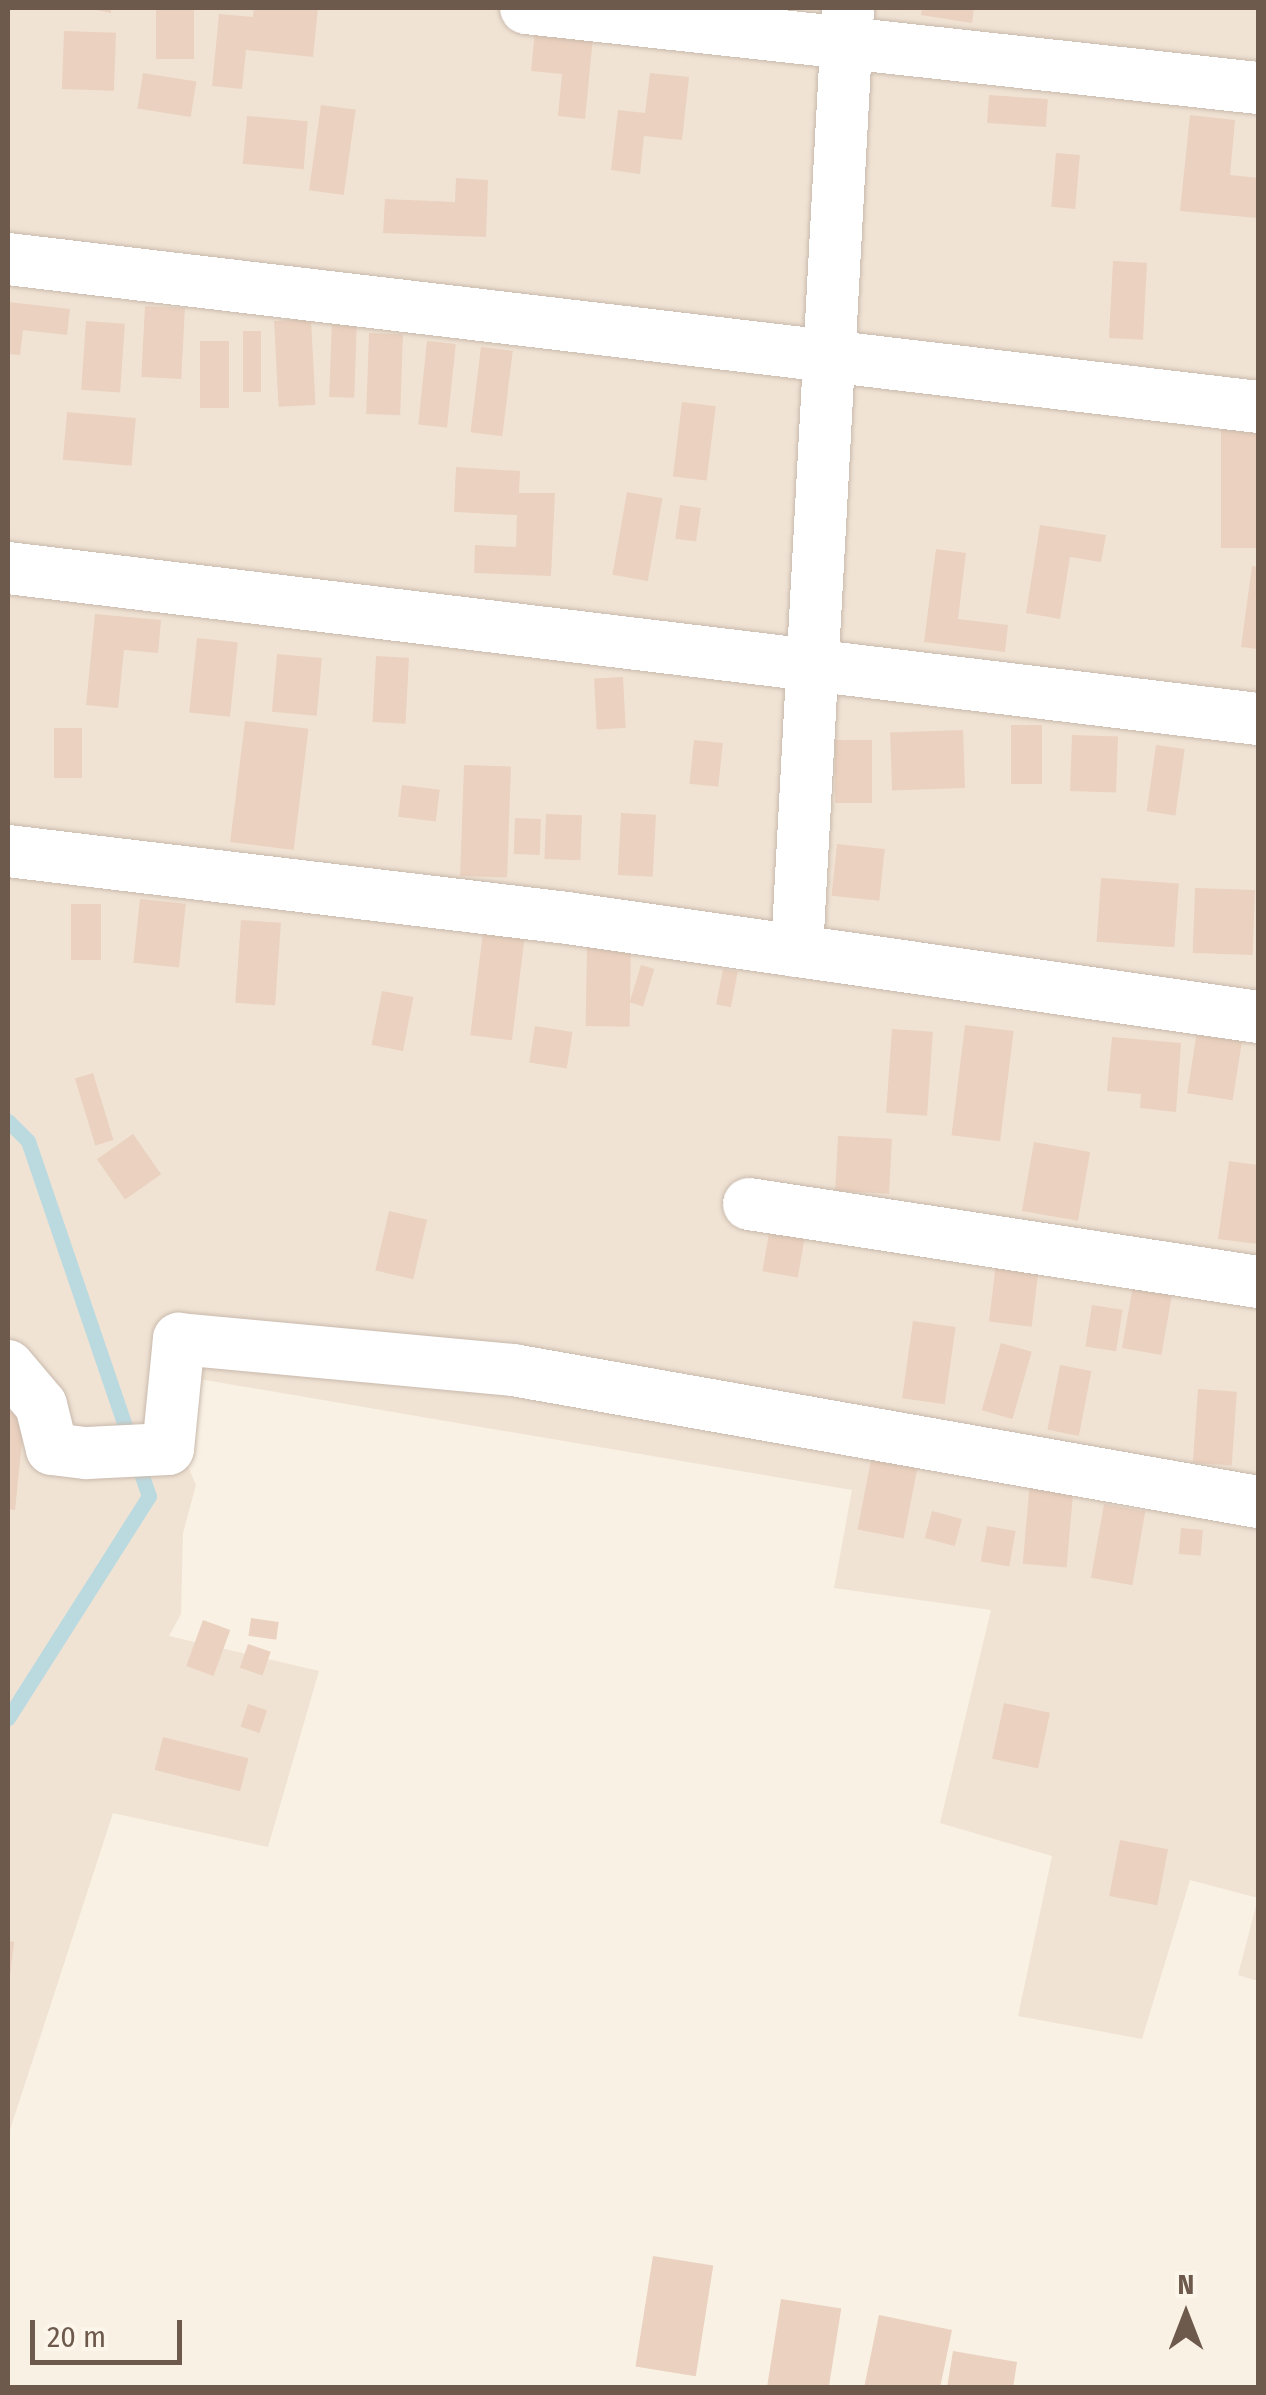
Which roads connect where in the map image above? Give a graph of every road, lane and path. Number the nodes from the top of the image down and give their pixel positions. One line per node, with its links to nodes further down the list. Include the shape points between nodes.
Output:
1 (526, 8): 2 (street)
2 (847, 26): 3 (street); 5 (street)
3 (1258, 88)
4 (8, 259): 5 (street)
5 (826, 356): 6 (street); 8 (street)
6 (1258, 406)
7 (8, 568): 8 (street)
8 (812, 665): 9 (street); 11 (street)
9 (1258, 719)
10 (8, 851): 11 (street)
11 (797, 951): 12 (street)
12 (1258, 1017)
13 (749, 1204): 14 (street)
14 (1258, 1282)
15 (8, 1366): 16 (street, via 41,1405 52,1449 87,1453 168,1449 179,1339 512,1370)
16 (1258, 1502)

